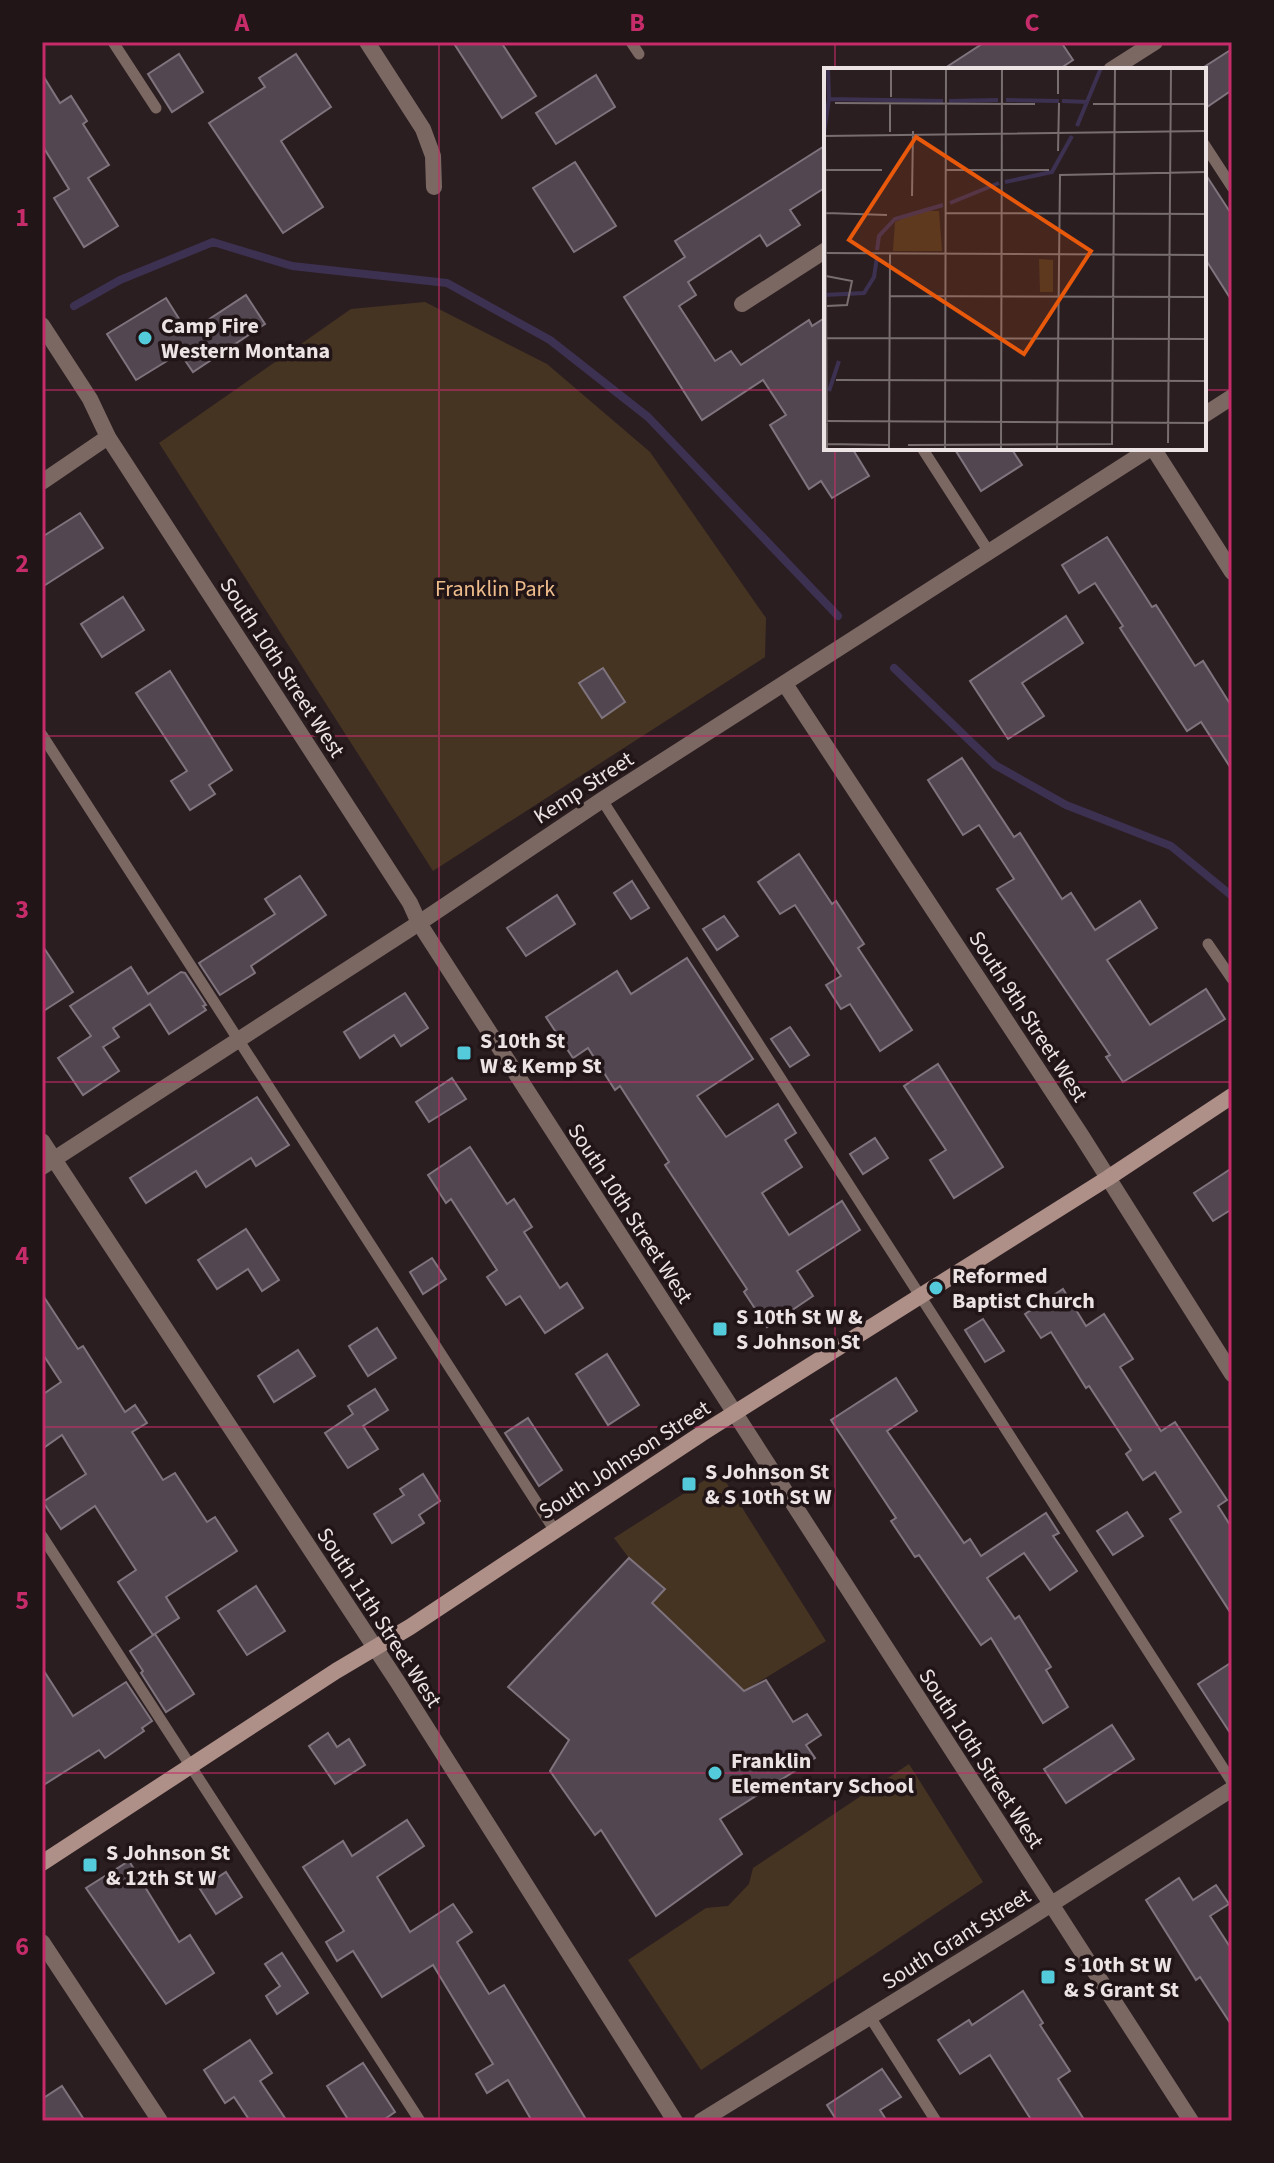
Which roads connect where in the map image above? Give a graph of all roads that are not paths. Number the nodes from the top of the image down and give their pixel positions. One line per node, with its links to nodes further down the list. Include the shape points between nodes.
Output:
1 (113, 42): 7 (lane)
2 (367, 42): 9 (street, via 423,129 433,156)
3 (631, 42): 5 (lane)
4 (1155, 42): 6 (street)
5 (639, 54)
6 (1114, 68)
7 (156, 108)
8 (1206, 147): 10 (lane)
9 (434, 187)
10 (1232, 187)
11 (824, 251): 12 (street)
12 (742, 304)
13 (42, 325): 16 (street, South 10th Street West)
14 (1232, 397): 15 (street)
15 (1206, 414)
16 (108, 437): 20 (street); 26 (street, South 10th Street West)
17 (923, 450): 21 (lane)
18 (1149, 450): 21 (street, Kemp Street)
19 (1153, 450): 22 (street)
20 (42, 482)
21 (989, 552): 23 (street, Kemp Street)
22 (1232, 572)
23 (785, 684): 25 (street, Kemp Street); 33 (street, South 9th Street West)
24 (42, 735): 29 (lane)
25 (602, 800): 26 (street, Kemp Street); 34 (lane)
26 (419, 923): 29 (street, Kemp Street); 36 (street, South 10th Street West)
27 (1208, 944): 28 (lane)
28 (1232, 979)
29 (239, 1040): 32 (street, Kemp Street); 37 (lane)
30 (1232, 1096): 33 (street, South Johnson Street)
31 (42, 1141): 32 (street, South 11th Street West)
32 (48, 1163): 39 (street, South 11th Street West)
33 (1108, 1178): 34 (street, South Johnson Street); 35 (street, South 9th Street West)
34 (922, 1296): 36 (street, South Johnson Street); 41 (lane)
35 (1232, 1374)
36 (733, 1414): 37 (street, South Johnson Street); 44 (street, South 10th Street West)
37 (555, 1531): 39 (street, South Johnson Street)
38 (42, 1536): 40 (lane)
39 (375, 1649): 40 (street, South Johnson Street); 49 (street, South 11th Street West)
40 (190, 1764): 43 (street, South Johnson Street); 48 (lane)
41 (1232, 1782)
42 (1232, 1789): 44 (street, South Grant Street)
43 (42, 1863)
44 (1051, 1905): 46 (street, South Grant Street); 52 (street, South 10th Street West)
45 (42, 1942): 47 (street)
46 (870, 2017): 50 (street, South Grant Street); 51 (lane)
47 (160, 2121)
48 (420, 2121)
49 (675, 2121)
50 (701, 2121)
51 (936, 2121)
52 (1191, 2121)

